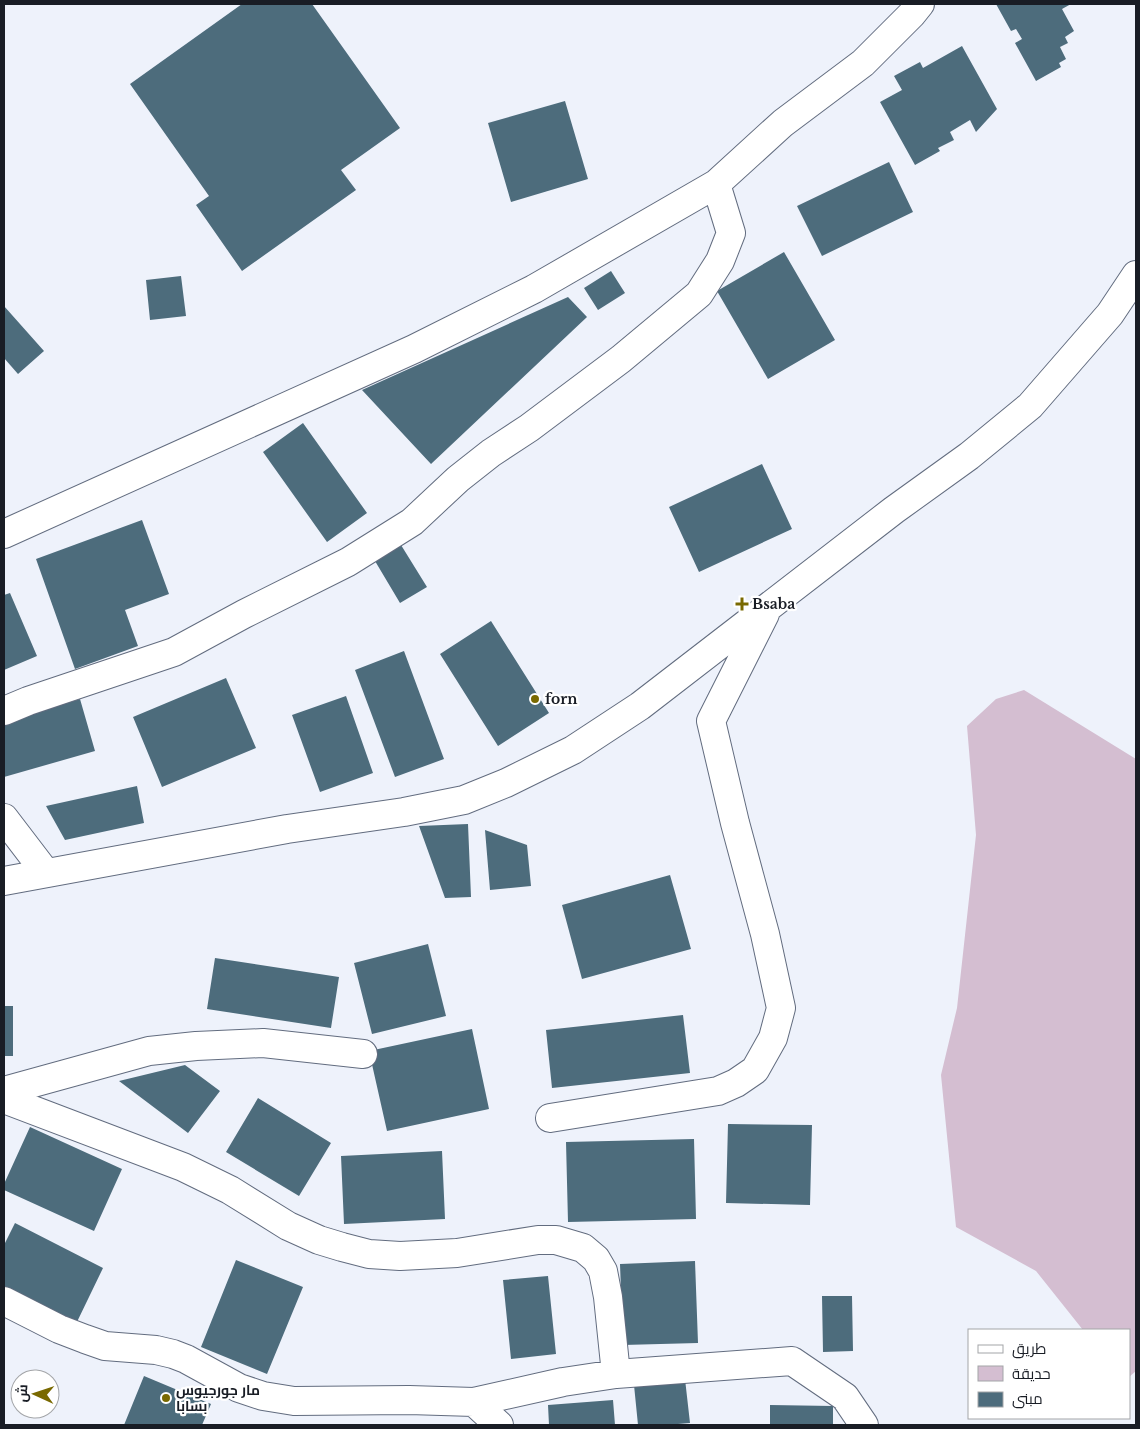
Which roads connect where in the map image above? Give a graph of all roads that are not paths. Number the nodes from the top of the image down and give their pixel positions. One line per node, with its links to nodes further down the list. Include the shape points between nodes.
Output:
1 (920, 4): 2 (street, via 862,63 783,123)
2 (716, 184): 6 (street, via 534,289 414,349); 8 (street, via 731,233 720,261 699,294 621,359 529,428 491,452 412,522 348,562 174,652)
3 (1136, 274): 5 (street)
4 (1136, 295): 5 (street)
5 (1110, 314): 7 (street, via 1030,406 969,456)
6 (4, 534)
7 (769, 606): 10 (street, via 640,706 573,750 464,800); 15 (street, via 711,721 781,1008 773,1038 755,1070 718,1091)
8 (4, 711)
9 (4, 818): 10 (street)
10 (46, 873): 11 (street)
11 (4, 881)
12 (363, 1054): 13 (street, via 263,1043 196,1046 149,1051)
13 (4, 1091)
14 (4, 1099): 17 (street, via 183,1167 230,1190 288,1226 319,1240 369,1254 457,1253 538,1240 556,1240 583,1248 603,1270)
15 (550, 1118)
16 (4, 1301): 18 (street, via 59,1329 104,1346 156,1350 186,1359 239,1388 262,1396 294,1402)
17 (616, 1374): 18 (street, via 562,1382); 20 (street, via 792,1361 845,1397)
18 (474, 1402): 19 (street)
19 (499, 1425)
20 (864, 1425)

